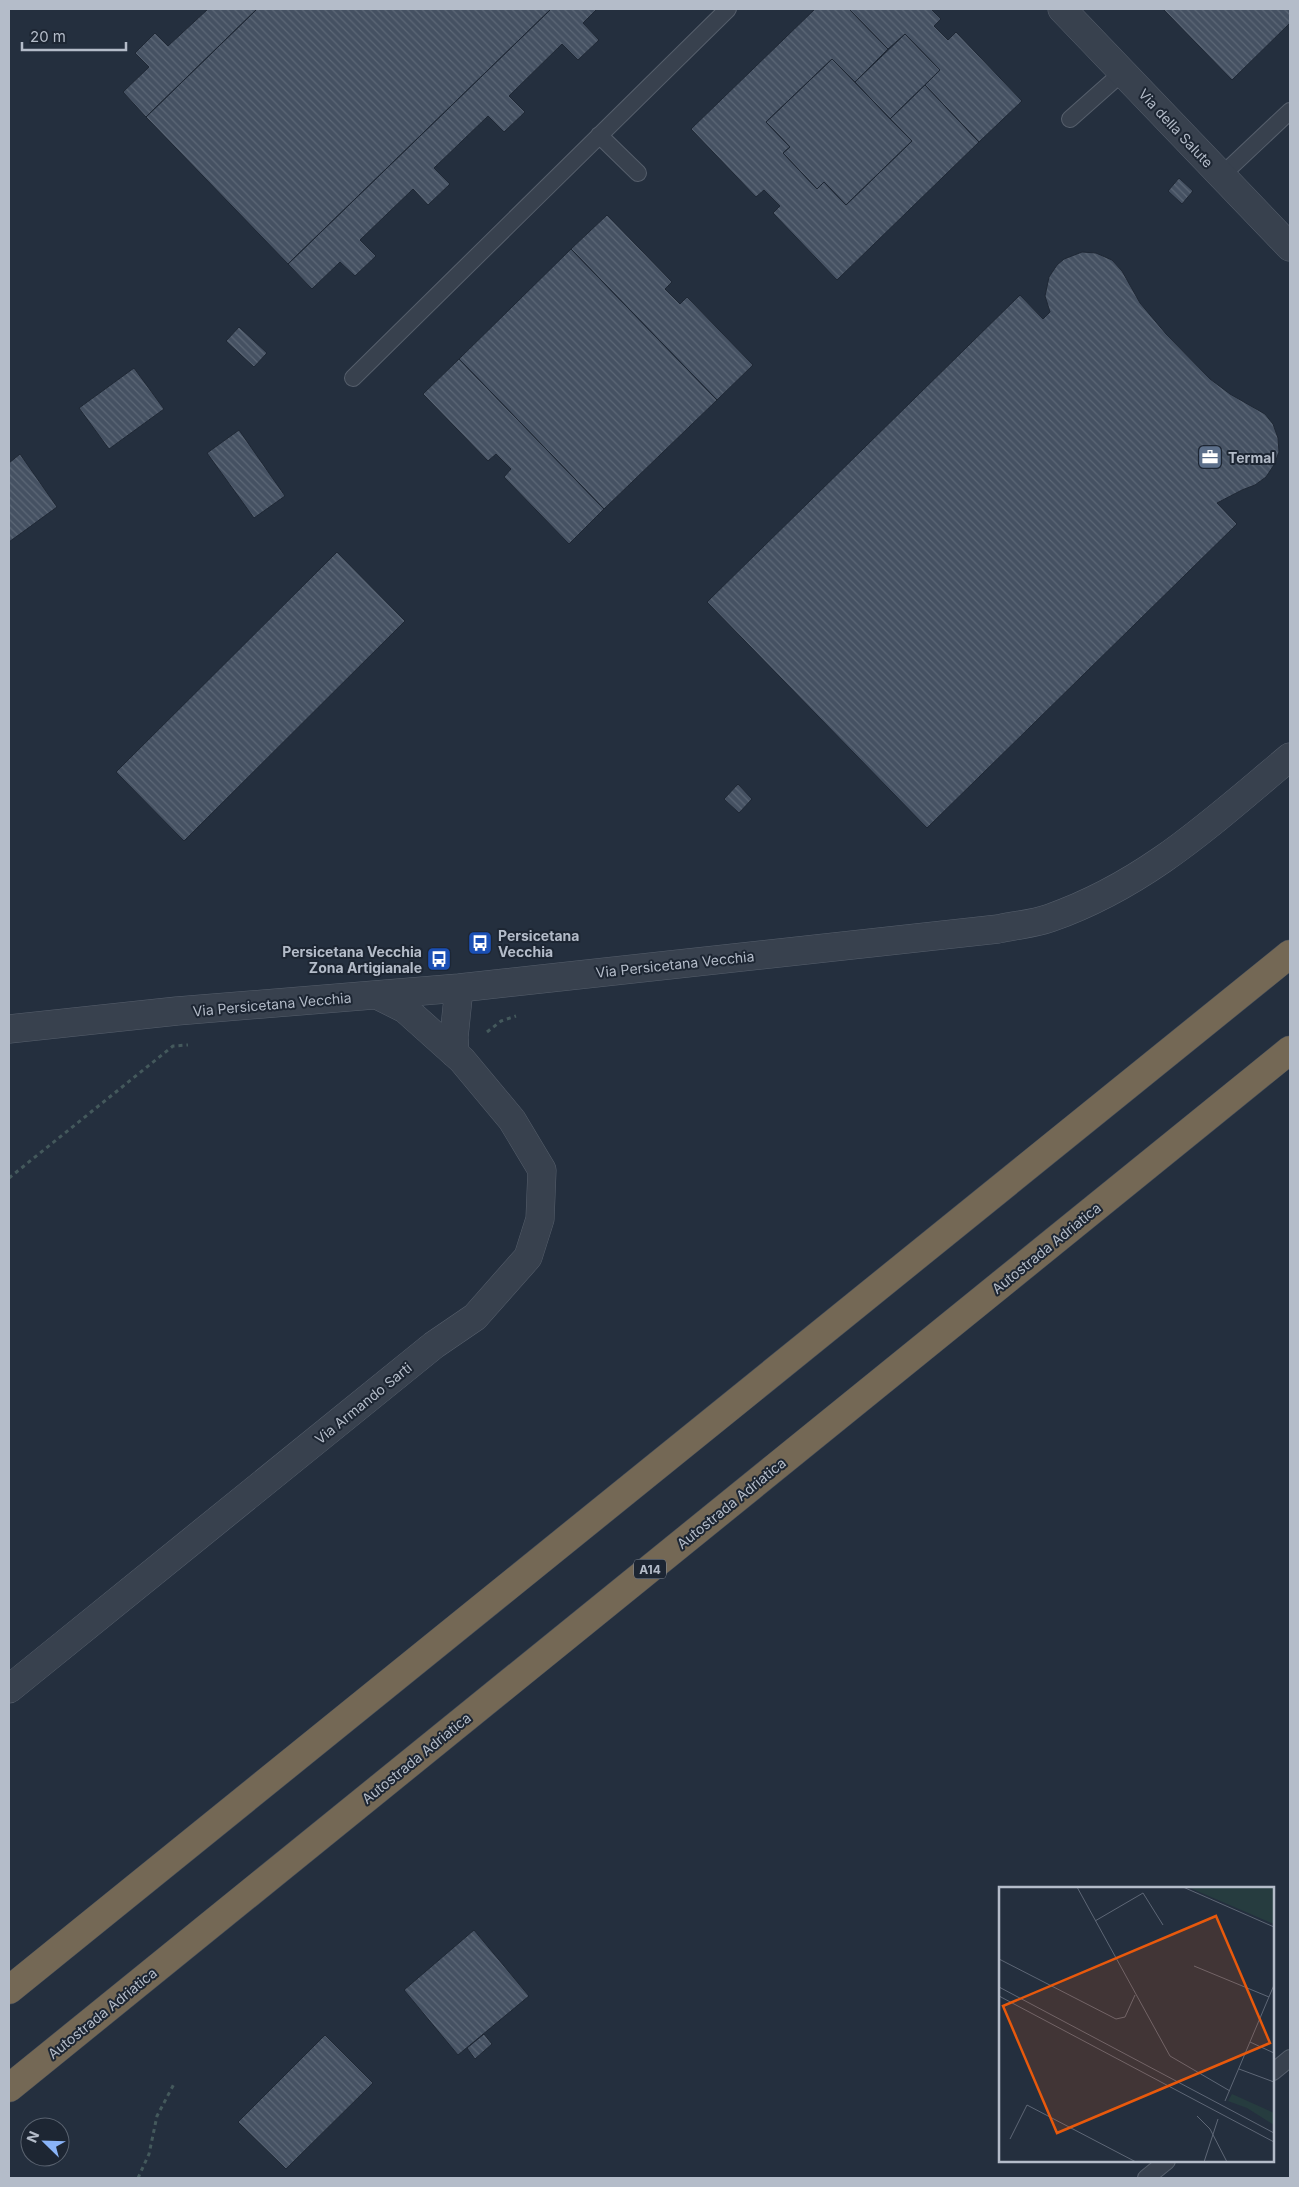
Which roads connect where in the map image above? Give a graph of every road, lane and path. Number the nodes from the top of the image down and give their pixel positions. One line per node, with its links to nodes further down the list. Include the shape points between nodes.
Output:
1 (728, 9): 6 (lane)
2 (1062, 9): 3 (street, Via della Salute)
3 (1124, 72): 5 (lane); 8 (street, Via della Salute)
4 (1290, 111): 8 (lane)
5 (1070, 119)
6 (600, 135): 7 (lane); 10 (lane)
7 (638, 173)
8 (1221, 176): 9 (street, Via della Salute)
9 (1290, 247)
10 (353, 378)
11 (1290, 757): 13 (street, Via Persicetana Vecchia, via 1175,853 1121,887 1048,918 998,929)
12 (1290, 954): 21 (highway)
13 (459, 988): 14 (street, Via Persicetana Vecchia); 18 (street)
14 (377, 995): 15 (street, Via Persicetana Vecchia); 18 (street, Via Armando Sarti, via 405,1009)
15 (9, 1029)
16 (192, 1044): 19 (path, via 173,1046)
17 (1290, 1050): 25 (highway, Autostrada Adriatica / A14)
18 (455, 1054): 20 (street, Via Armando Sarti, via 512,1120 542,1170 540,1219 528,1257 475,1317 434,1346)
19 (9, 1178)
20 (9, 1689)
21 (9, 1990)
22 (1290, 2058): 23 (lane)
23 (1274, 2071)
24 (175, 2082): 27 (path, via 158,2116 149,2154)
25 (9, 2088)
26 (1166, 2162): 28 (lane)
27 (138, 2178)
28 (1146, 2178)

